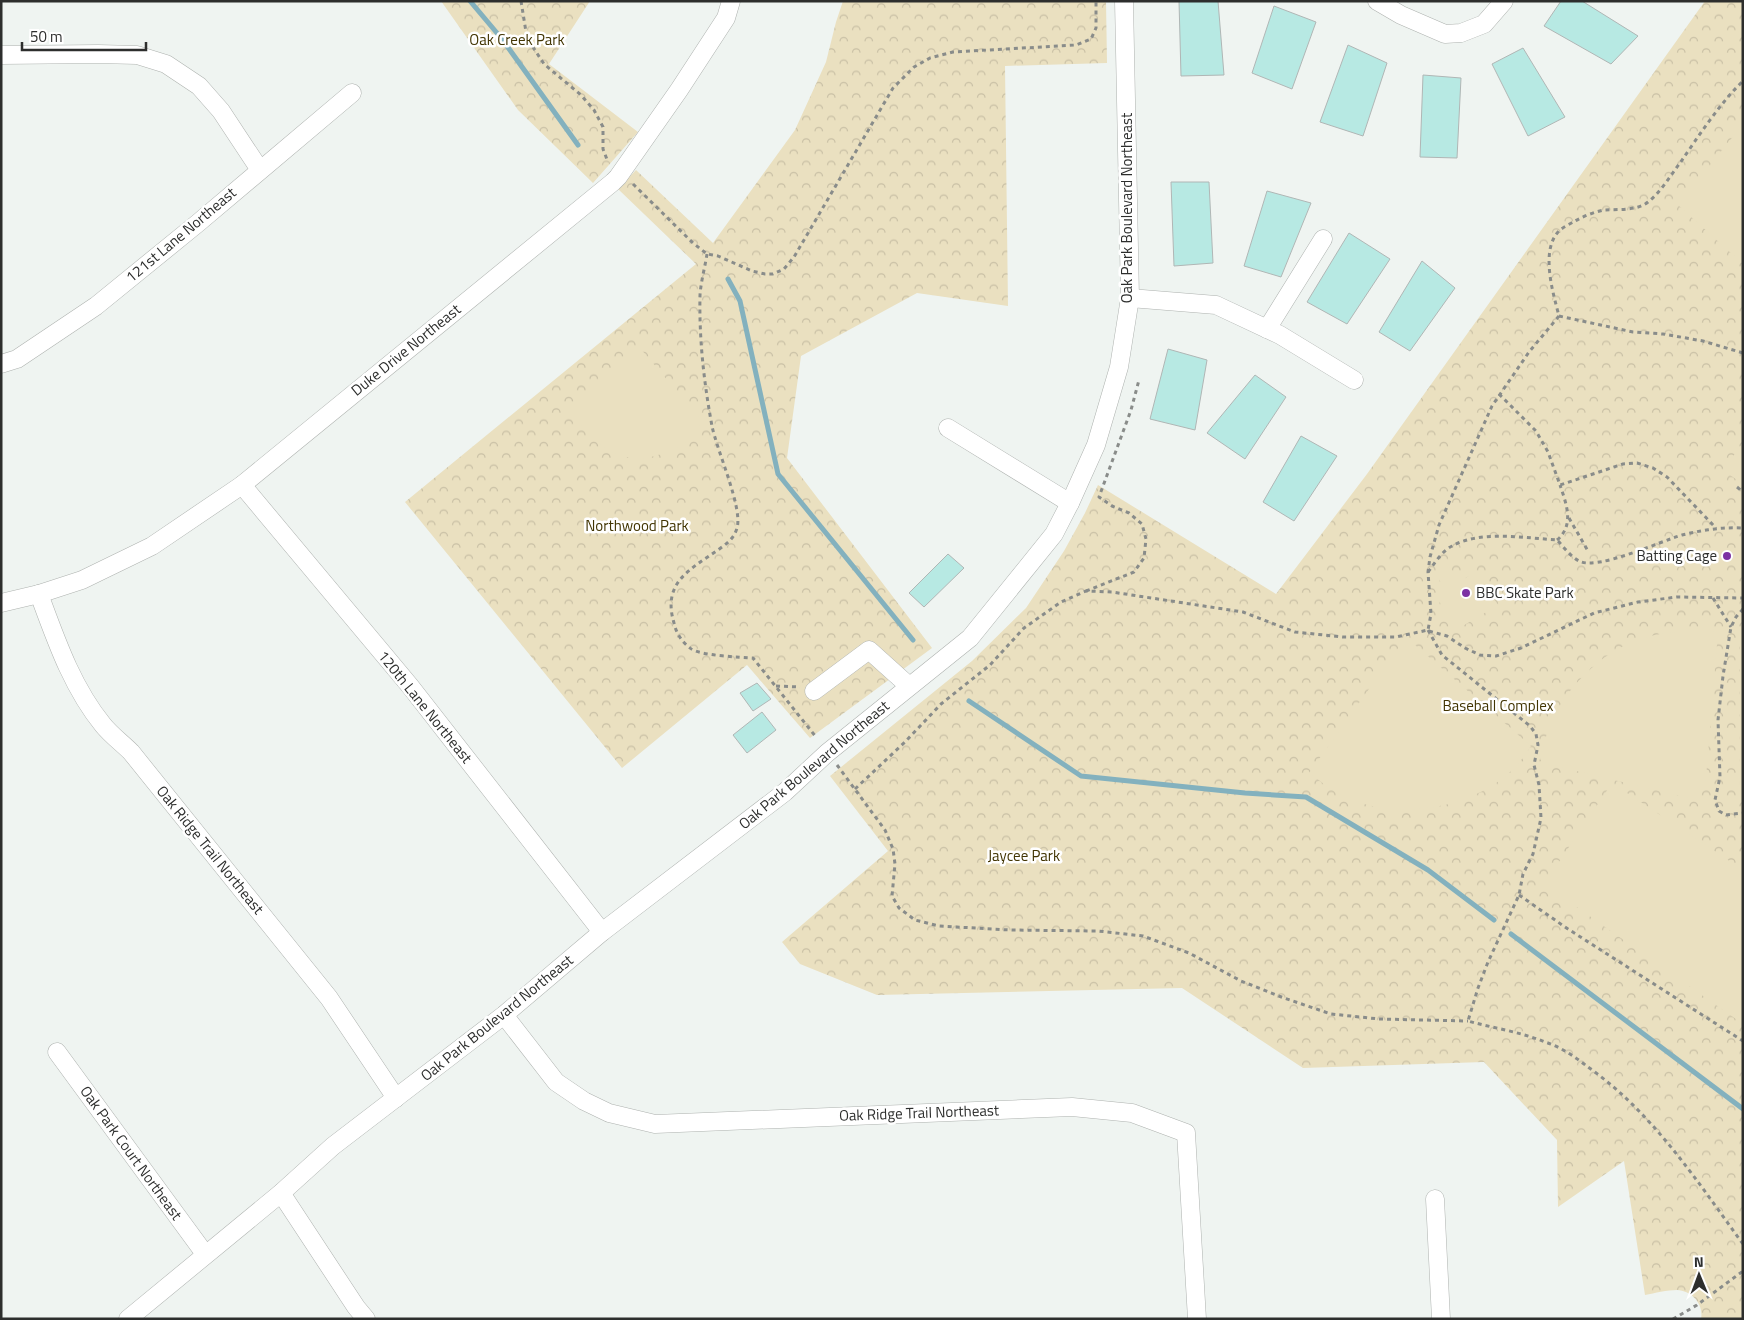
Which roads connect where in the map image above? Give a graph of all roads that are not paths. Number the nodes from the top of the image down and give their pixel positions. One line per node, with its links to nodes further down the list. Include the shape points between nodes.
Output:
1 (731, 1): 14 (street, Duke Drive Northeast, via 726,18 613,182)
2 (1124, 1): 9 (street, Oak Park Boulevard Northeast)
3 (1377, 1): 4 (street, via 1445,34 1460,33 1484,24)
4 (1504, 1)
5 (1, 55): 7 (street, via 137,55 166,64 199,86 221,111)
6 (352, 93): 7 (street, 121st Lane Northeast)
7 (260, 170): 11 (street, 121st Lane Northeast, via 96,306 17,359)
8 (1324, 239): 10 (street)
9 (1130, 298): 10 (street, via 1216,305); 15 (street, Oak Park Boulevard Northeast, via 1119,367 1096,445)
10 (1267, 329): 12 (street)
11 (1, 364)
12 (1354, 380)
13 (948, 428): 15 (street)
14 (242, 485): 16 (street, Duke Drive Northeast, via 152,546 82,580); 20 (street, 120th Lane Northeast, via 410,686)
15 (1070, 503): 18 (street, Oak Park Boulevard Northeast, via 1054,534 970,638)
16 (39, 594): 17 (street, Duke Drive Northeast); 23 (street, Oak Ridge Trail Northeast, via 61,653 85,701 105,727 132,752 329,998)
17 (1, 602)
18 (909, 686): 19 (street, via 869,650); 20 (street, Oak Park Boulevard Northeast, via 785,792)
19 (814, 692)
20 (602, 932): 21 (street, Oak Park Boulevard Northeast)
21 (504, 1015): 23 (street, Oak Park Boulevard Northeast); 29 (street, Oak Ridge Trail Northeast, via 556,1082 584,1101 610,1113 655,1124 1072,1107 1132,1113 1186,1133)
22 (57, 1052): 26 (street, Oak Park Court Northeast)
23 (396, 1098): 24 (street, Oak Park Boulevard Northeast, via 333,1146)
24 (281, 1193): 26 (street, Oak Park Boulevard Northeast); 28 (street)
25 (1435, 1199): 30 (street)
26 (205, 1254): 27 (street, Oak Park Boulevard Northeast)
27 (128, 1319)
28 (366, 1319)
29 (1197, 1319)
30 (1441, 1319)

